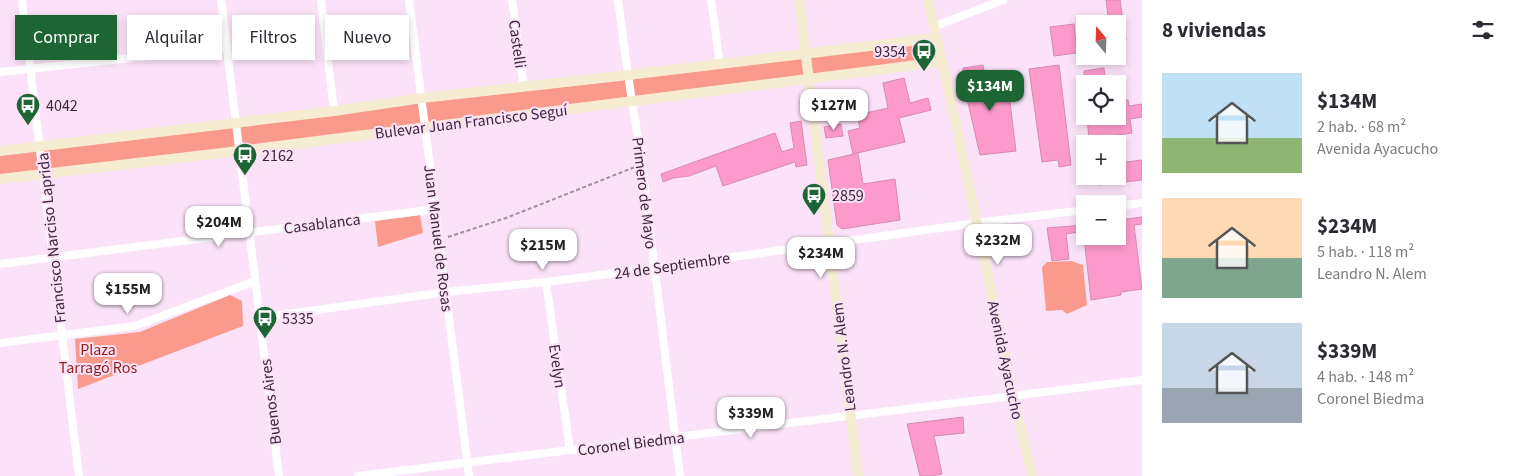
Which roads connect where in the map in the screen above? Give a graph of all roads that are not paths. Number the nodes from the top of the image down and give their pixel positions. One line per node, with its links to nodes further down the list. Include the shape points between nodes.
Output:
1 (22, 0): 17 (street, Francisco Narciso Laprida)
2 (220, 0): 13 (street, Buenos Aires)
3 (321, 0): 24 (street)
4 (409, 0): 22 (street, Juan Manuel de Rosas)
5 (512, 0): 21 (street, Castelli)
6 (618, 0): 19 (street, Primero de Mayo)
7 (712, 0): 16 (street)
8 (799, 0): 14 (main road, Leandro N. Alem)
9 (928, 0): 11 (main road, Avenida Ayacucho)
10 (1003, 0): 11 (street)
11 (933, 27): 12 (main road, Avenida Ayacucho)
12 (936, 38): 14 (main road, Bulevar Juan Francisco Seguí); 15 (main road, Avenida Ayacucho)
13 (226, 48): 17 (street); 25 (street, Buenos Aires)
14 (805, 53): 16 (main road, Bulevar Juan Francisco Seguí); 20 (main road, Leandro N. Alem)
15 (941, 62): 20 (main road, Bulevar Juan Francisco Seguí); 36 (main road, Avenida Ayacucho)
16 (720, 64): 19 (main road, Bulevar Juan Francisco Seguí)
17 (31, 69): 18 (street); 27 (street, Francisco Narciso Laprida)
18 (0, 72)
19 (628, 76): 21 (main road, Bulevar Juan Francisco Seguí); 23 (street, Primero de Mayo)
20 (809, 78): 23 (main road, Bulevar Juan Francisco Seguí); 38 (main road, Leandro N. Alem)
21 (524, 87): 22 (main road, Bulevar Juan Francisco Seguí)
22 (422, 98): 24 (main road, Bulevar Juan Francisco Seguí); 26 (street, Juan Manuel de Rosas)
23 (632, 101): 26 (main road, Bulevar Juan Francisco Seguí); 41 (street, Primero de Mayo)
24 (334, 111): 25 (main road, Bulevar Juan Francisco Seguí)
25 (235, 122): 27 (main road, Bulevar Juan Francisco Seguí); 29 (street, Buenos Aires)
26 (425, 127): 29 (main road, Bulevar Juan Francisco Seguí); 34 (street, Juan Manuel de Rosas)
27 (41, 146): 28 (main road, Bulevar Juan Francisco Seguí); 30 (street, Francisco Narciso Laprida)
28 (0, 151)
29 (239, 151): 30 (main road, Bulevar Juan Francisco Seguí); 37 (street, Buenos Aires)
30 (44, 174): 31 (main road, Bulevar Juan Francisco Seguí); 39 (street, Francisco Narciso Laprida)
31 (0, 179)
32 (1142, 203): 33 (street)
33 (1126, 205)
34 (436, 209): 37 (street, Casablanca); 44 (street, Juan Manuel de Rosas)
35 (1076, 211): 36 (street, 24 de Septiembre)
36 (976, 223): 38 (street, 24 de Septiembre); 49 (main road, Avenida Ayacucho)
37 (249, 232): 39 (street, Casablanca); 42 (street, Buenos Aires)
38 (829, 244): 41 (street, 24 de Septiembre); 50 (main road, Leandro N. Alem)
39 (54, 257): 40 (street, Casablanca); 46 (street, Francisco Narciso Laprida)
40 (0, 264)
41 (654, 268): 43 (street, 24 de Septiembre); 51 (street, Primero de Mayo)
42 (255, 281): 45 (street, Buenos Aires); 46 (street, via 135,326)
43 (546, 282): 44 (street, 24 de Septiembre); 52 (street, Evelyn)
44 (446, 292): 45 (street, 24 de Septiembre); 53 (street, Juan Manuel de Rosas)
45 (259, 318): 55 (street, Buenos Aires)
46 (62, 336): 47 (street); 54 (street, Francisco Narciso Laprida)
47 (0, 343)
48 (1142, 380): 49 (street, Coronel Biedma)
49 (1013, 396): 50 (street, Coronel Biedma); 60 (main road, Avenida Ayacucho)
50 (850, 416): 51 (street, Coronel Biedma); 59 (main road, Leandro N. Alem)
51 (675, 437): 52 (street, Coronel Biedma); 58 (street, Primero de Mayo)
52 (570, 450): 53 (street, Coronel Biedma)
53 (467, 463): 56 (street, Coronel Biedma); 57 (street, Juan Manuel de Rosas)
54 (79, 476)
55 (279, 476)
56 (358, 476)
57 (469, 476)
58 (680, 476)
59 (858, 476)
60 (1032, 476)

